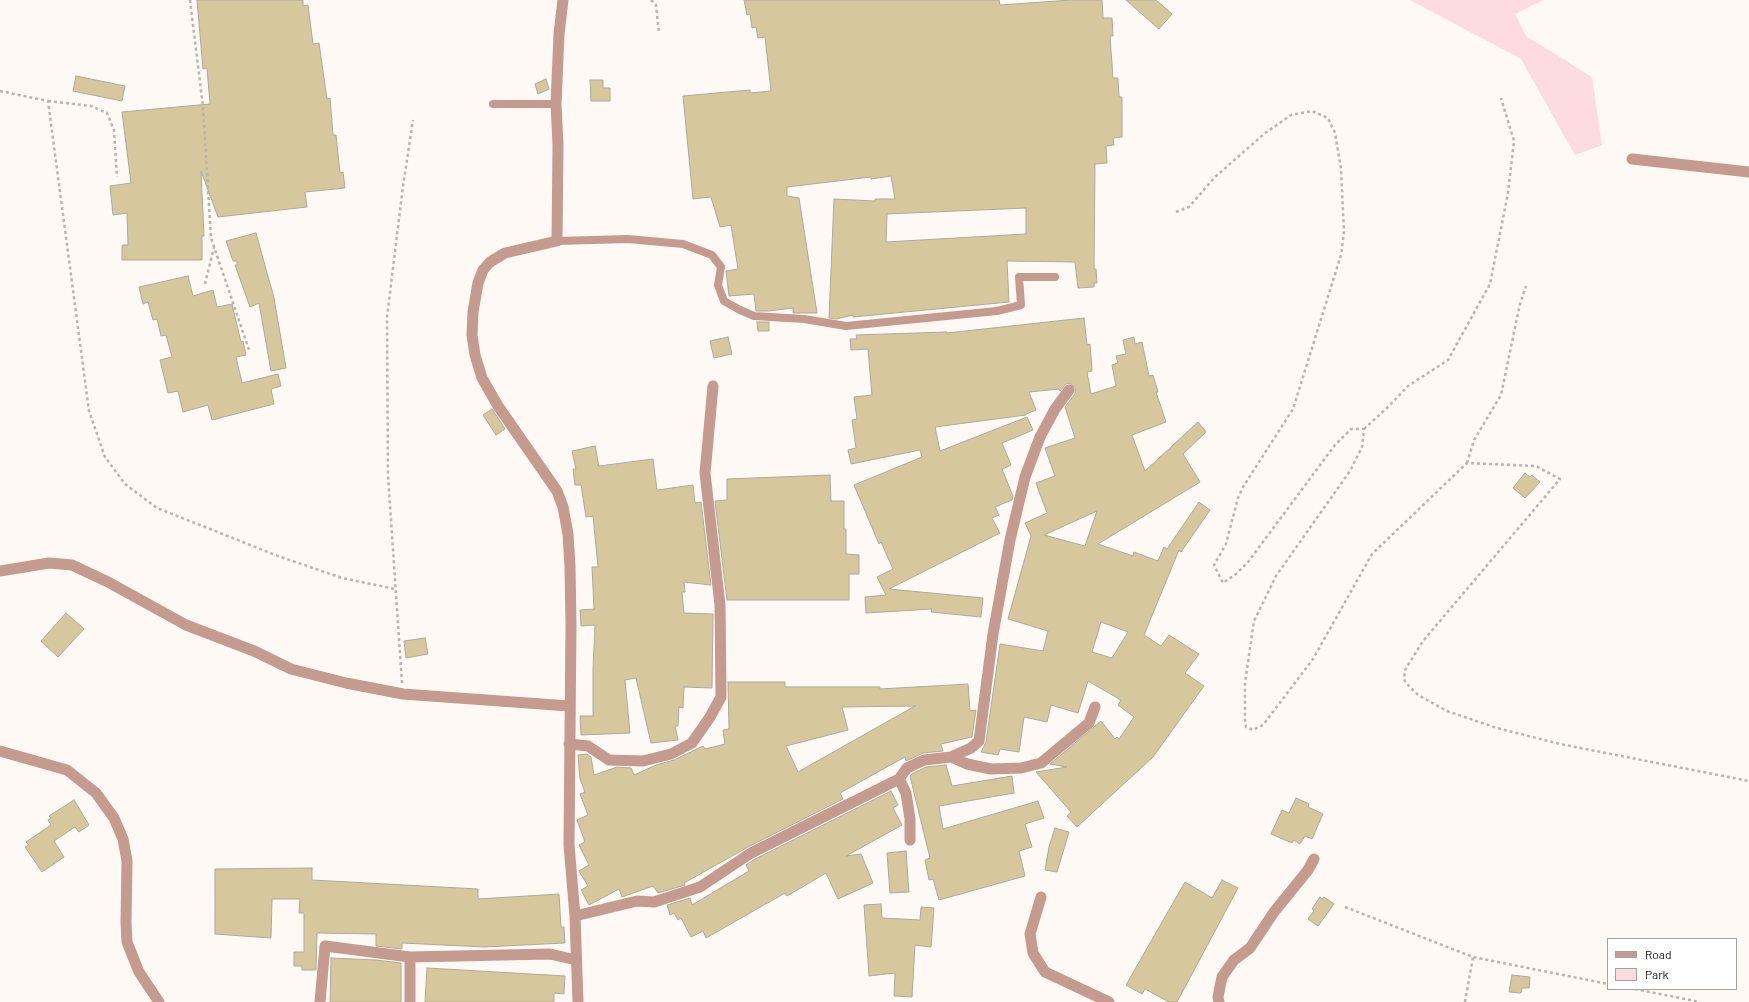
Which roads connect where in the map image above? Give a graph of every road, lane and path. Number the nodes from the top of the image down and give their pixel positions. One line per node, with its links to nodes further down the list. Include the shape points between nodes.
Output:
1 (190, 0): 16 (path, via 203,107 211,238)
2 (563, 0): 9 (street, via 558,34)
3 (651, 0): 4 (path, via 656,5)
4 (659, 33)
5 (0, 91): 7 (path)
6 (1501, 98): 23 (path, via 1514,141 1508,193 1490,284 1448,360 1408,386)
7 (48, 101): 13 (path, via 91,106 107,113 114,130); 26 (path, via 89,411 105,457 117,474 125,484 157,508 278,556 342,578)
8 (493, 104): 9 (lane)
9 (556, 104): 15 (street)
10 (414, 120): 26 (path, via 387,317 388,476)
11 (1632, 159): 12 (street)
12 (1749, 172)
13 (117, 177)
14 (1176, 212): 23 (path, via 1188,207 1215,177 1264,134 1291,115 1312,111 1328,118 1335,133 1341,169 1344,232 1341,255 1293,409 1238,498 1226,544 1214,565 1223,583 1248,562 1334,444 1351,429)
15 (557, 241): 17 (lane, via 628,239 683,244 712,255 721,268 718,285 724,300 740,310 754,316 804,319 846,326 997,311 1021,305 1019,277); 28 (street, via 506,253 490,262 483,270 478,283 472,336 482,378 498,406 557,491 563,507 570,566)
16 (214, 246): 18 (path); 20 (path)
17 (1055, 277)
18 (205, 284)
19 (1526, 286): 24 (path, via 1501,395 1474,440)
20 (249, 350)
21 (713, 386): 30 (street, via 704,473 720,605 721,697 692,744 671,754 643,761 609,760 588,746)
22 (1069, 390): 32 (street, via 1040,437 1025,477 1010,540 993,634 979,741 971,748)
23 (1364, 428): 24 (path, via 1362,447 1350,471 1276,576 1254,622 1245,682 1246,727 1253,730 1263,725 1313,659 1372,554)
24 (1467, 463): 34 (path, via 1536,466 1560,479 1423,641 1405,670 1406,683 1418,695 1447,711 1497,728 1560,744)
25 (0, 571): 27 (street, via 49,563 72,565 186,625 254,651 291,669)
26 (395, 589): 27 (path)
27 (403, 694): 28 (street)
28 (569, 706): 30 (street)
29 (1096, 707): 32 (street, via 1089,723 1041,763 1021,768 991,769)
30 (569, 744): 39 (street, via 569,845)
31 (0, 751): 45 (street, via 67,770 96,793 114,818 123,839 127,861 128,942 139,972)
32 (951, 757): 33 (street, via 924,760 907,768)
33 (899, 779): 35 (street, via 906,793); 39 (street, via 751,853 700,887 654,902 637,901)
34 (1749, 781)
35 (910, 840)
36 (1314, 859): 50 (street, via 1250,948 1234,960 1222,977)
37 (1041, 897): 49 (street, via 1030,934 1033,953 1045,972)
38 (1344, 907): 41 (path)
39 (575, 916): 42 (street)
40 (410, 957): 42 (street, via 550,954); 46 (street, via 325,946); 47 (street)
41 (1473, 957): 43 (path); 51 (path)
42 (576, 960): 48 (street)
43 (1607, 984)
44 (1640, 990): 52 (path)
45 (159, 1002)
46 (320, 1002)
47 (410, 1002)
48 (578, 1002)
49 (1109, 1002)
50 (1219, 1002)
51 (1465, 1002)
52 (1700, 1002)

